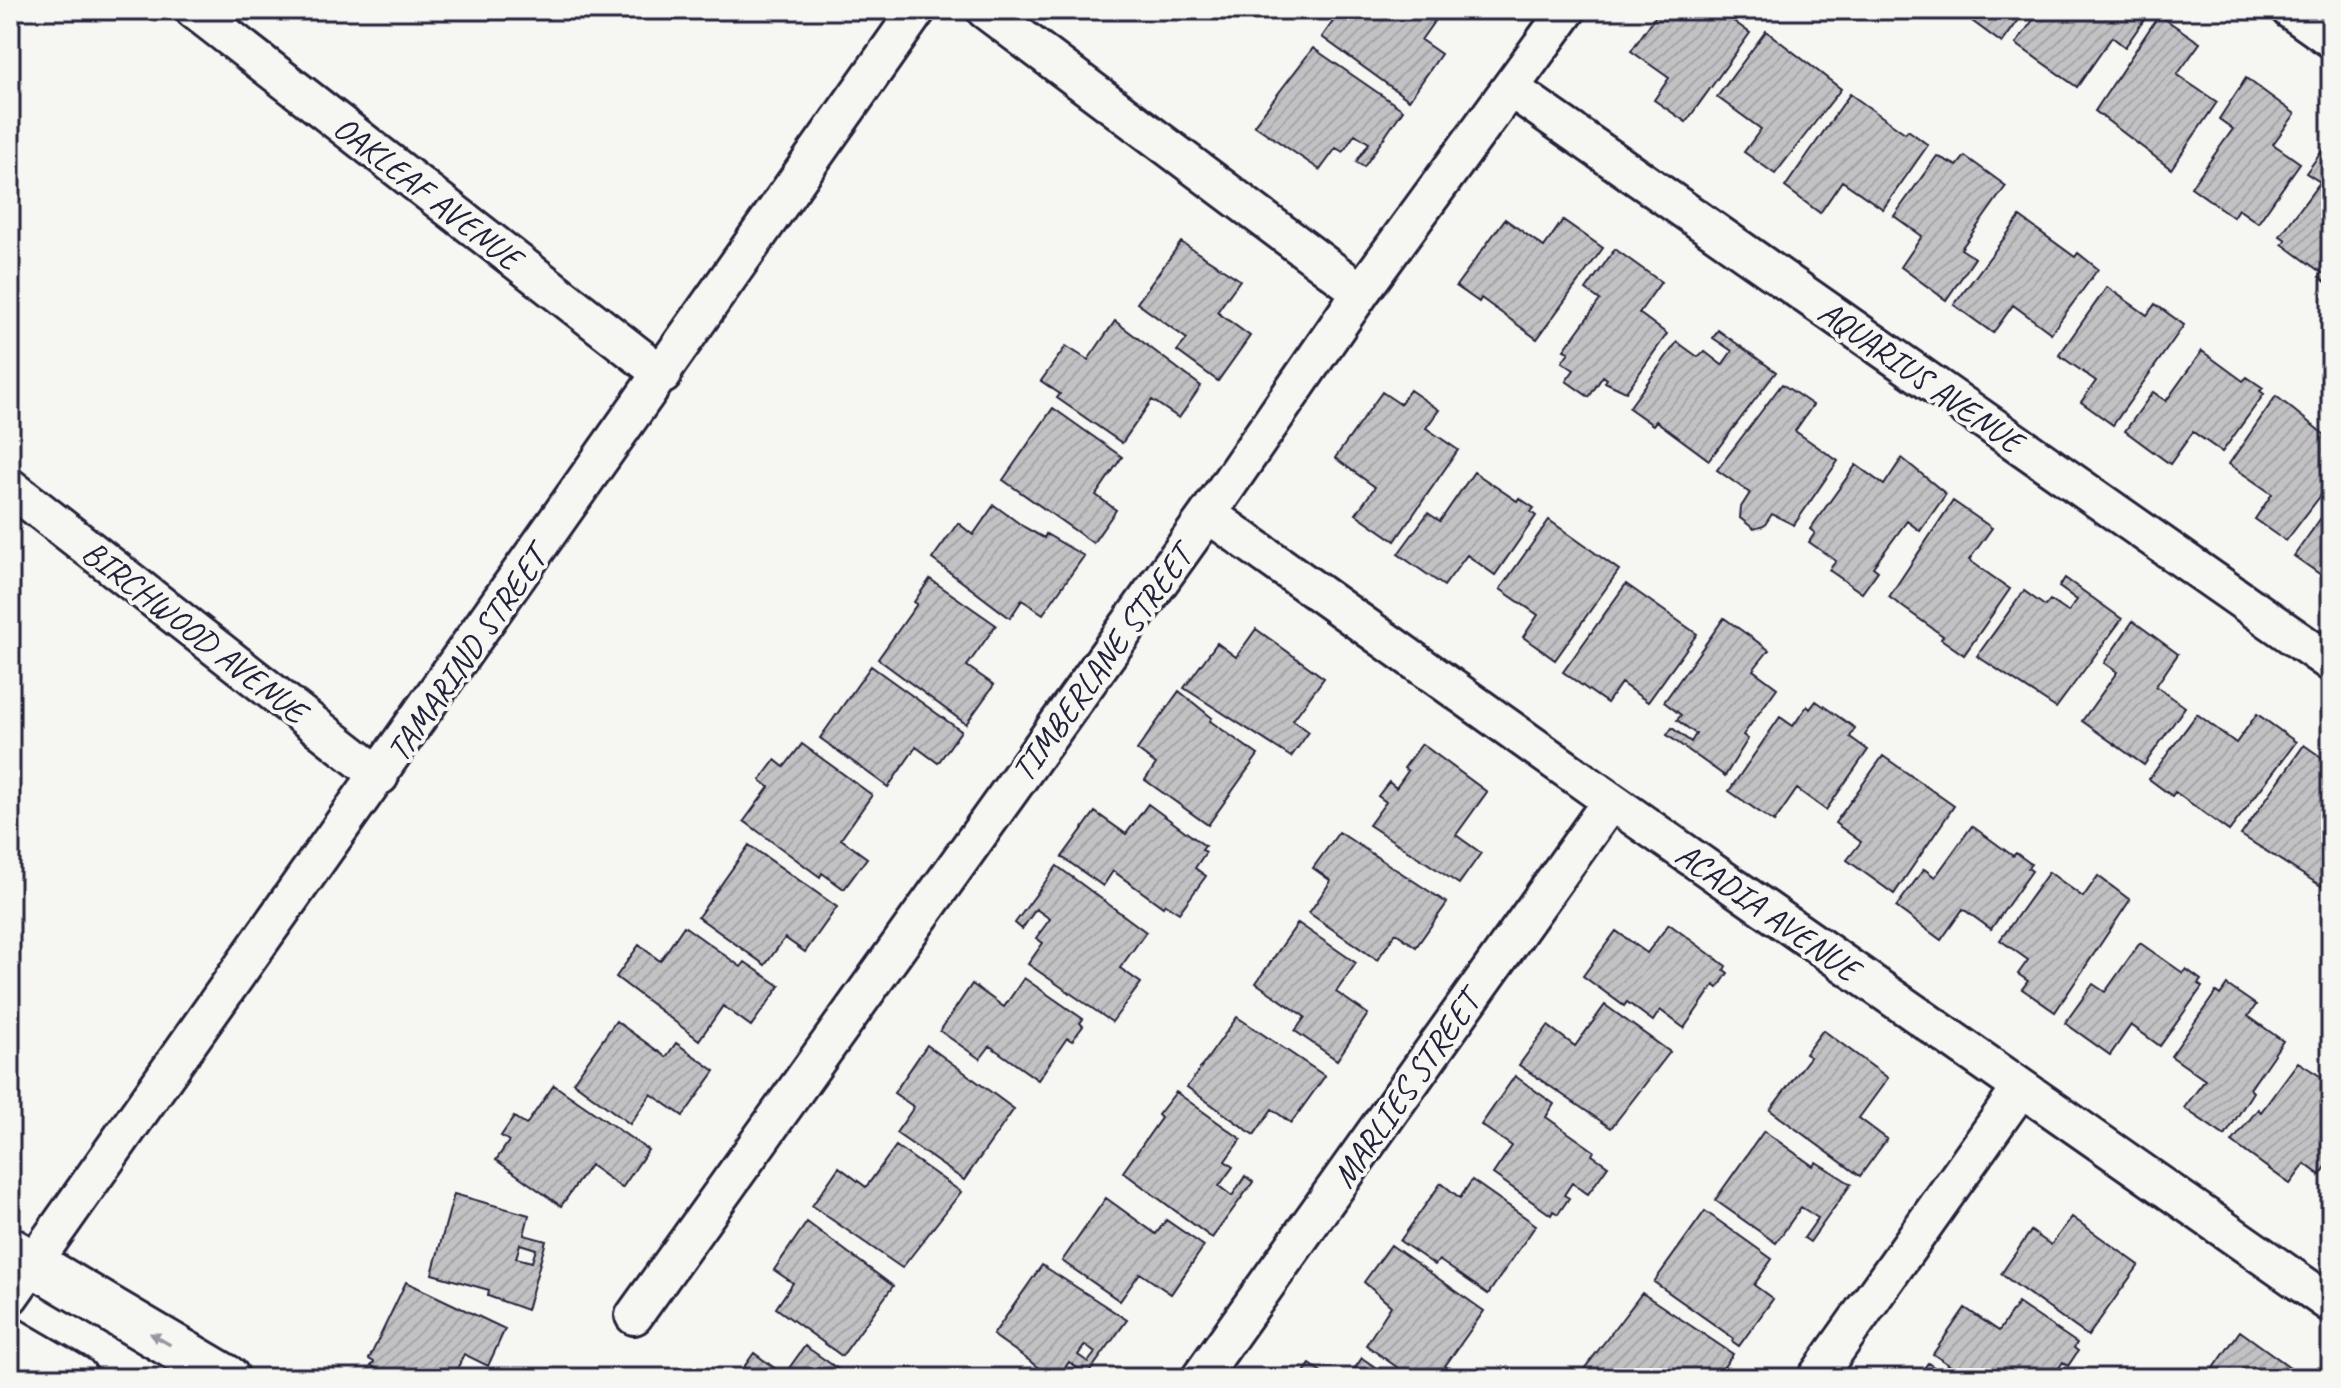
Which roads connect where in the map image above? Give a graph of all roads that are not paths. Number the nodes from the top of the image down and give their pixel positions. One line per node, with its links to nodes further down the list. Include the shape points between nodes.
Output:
1 (194, 10): 9 (street, OAKLEAF AVENUE)
2 (917, 10): 9 (street, TAMARIND STREET)
3 (985, 10): 8 (street)
4 (1567, 10): 7 (street, TIMBERLANE STREET)
5 (2290, 10): 6 (street)
6 (2331, 39)
7 (1510, 88): 8 (street, TIMBERLANE STREET); 12 (street, AQUARIUS AVENUE)
8 (1361, 292): 11 (street, TIMBERLANE STREET)
9 (663, 375): 13 (street, TAMARIND STREET)
10 (10, 487): 13 (street, BIRCHWOOD AVENUE)
11 (1208, 514): 14 (street, ACADIA AVENUE); 18 (street, TIMBERLANE STREET)
12 (2331, 663)
13 (380, 776): 16 (street, TAMARIND STREET)
14 (1611, 801): 15 (street, ACADIA AVENUE); 22 (street, MARLIES STREET)
15 (2021, 1088): 17 (street, ACADIA AVENUE); 23 (street)
16 (17, 1271): 21 (main road, one-way to 16)
17 (2331, 1304)
18 (634, 1316)
19 (10, 1340): 20 (main road)
20 (75, 1378)
21 (227, 1378)
22 (1200, 1378)
23 (1816, 1378)

